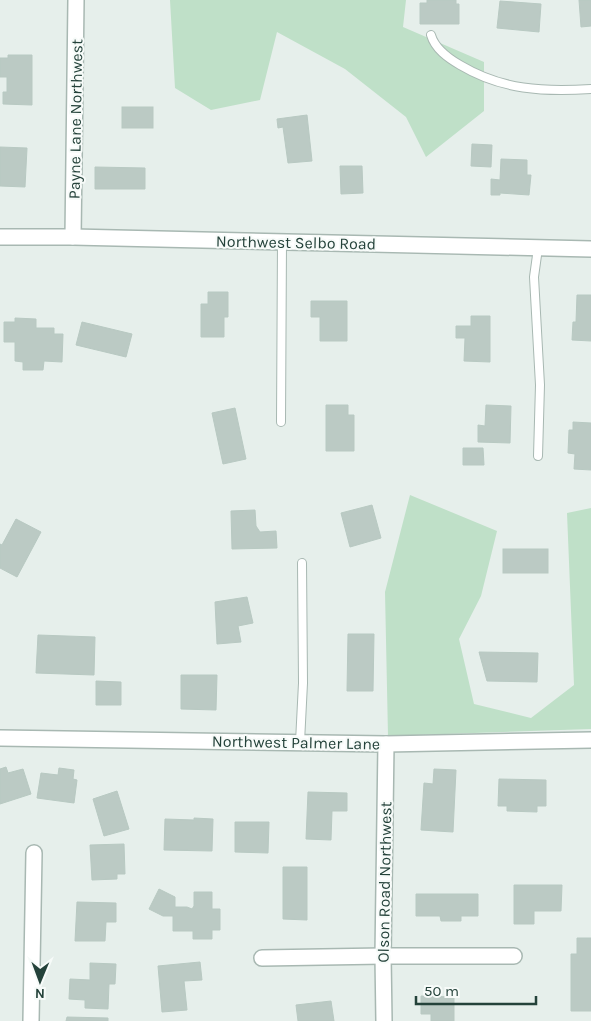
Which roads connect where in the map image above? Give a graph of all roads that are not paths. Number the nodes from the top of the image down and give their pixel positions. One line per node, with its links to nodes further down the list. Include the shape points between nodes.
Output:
1 (76, 0): 5 (street, Payne Lane Northwest)
2 (431, 35): 3 (lane, via 449,59 506,85 540,90)
3 (591, 89)
4 (0, 237): 5 (street, Northwest Selbo Road)
5 (73, 237): 6 (street, Northwest Selbo Road)
6 (282, 242): 7 (street, Northwest Selbo Road); 9 (lane)
7 (538, 248): 8 (street, Northwest Selbo Road); 10 (lane, via 534,277 540,385)
8 (591, 249)
9 (281, 422)
10 (538, 456)
11 (302, 563): 14 (lane)
12 (0, 738): 14 (street, Northwest Palmer Lane)
13 (591, 740): 15 (street, Northwest Palmer Lane)
14 (300, 742): 15 (street, Northwest Palmer Lane)
15 (386, 744): 17 (street, Olson Road Northwest)
16 (34, 853): 20 (street)
17 (383, 956): 18 (street); 19 (street); 21 (street, Olson Road Northwest)
18 (514, 956)
19 (262, 958)
20 (31, 1021)
21 (384, 1021)

